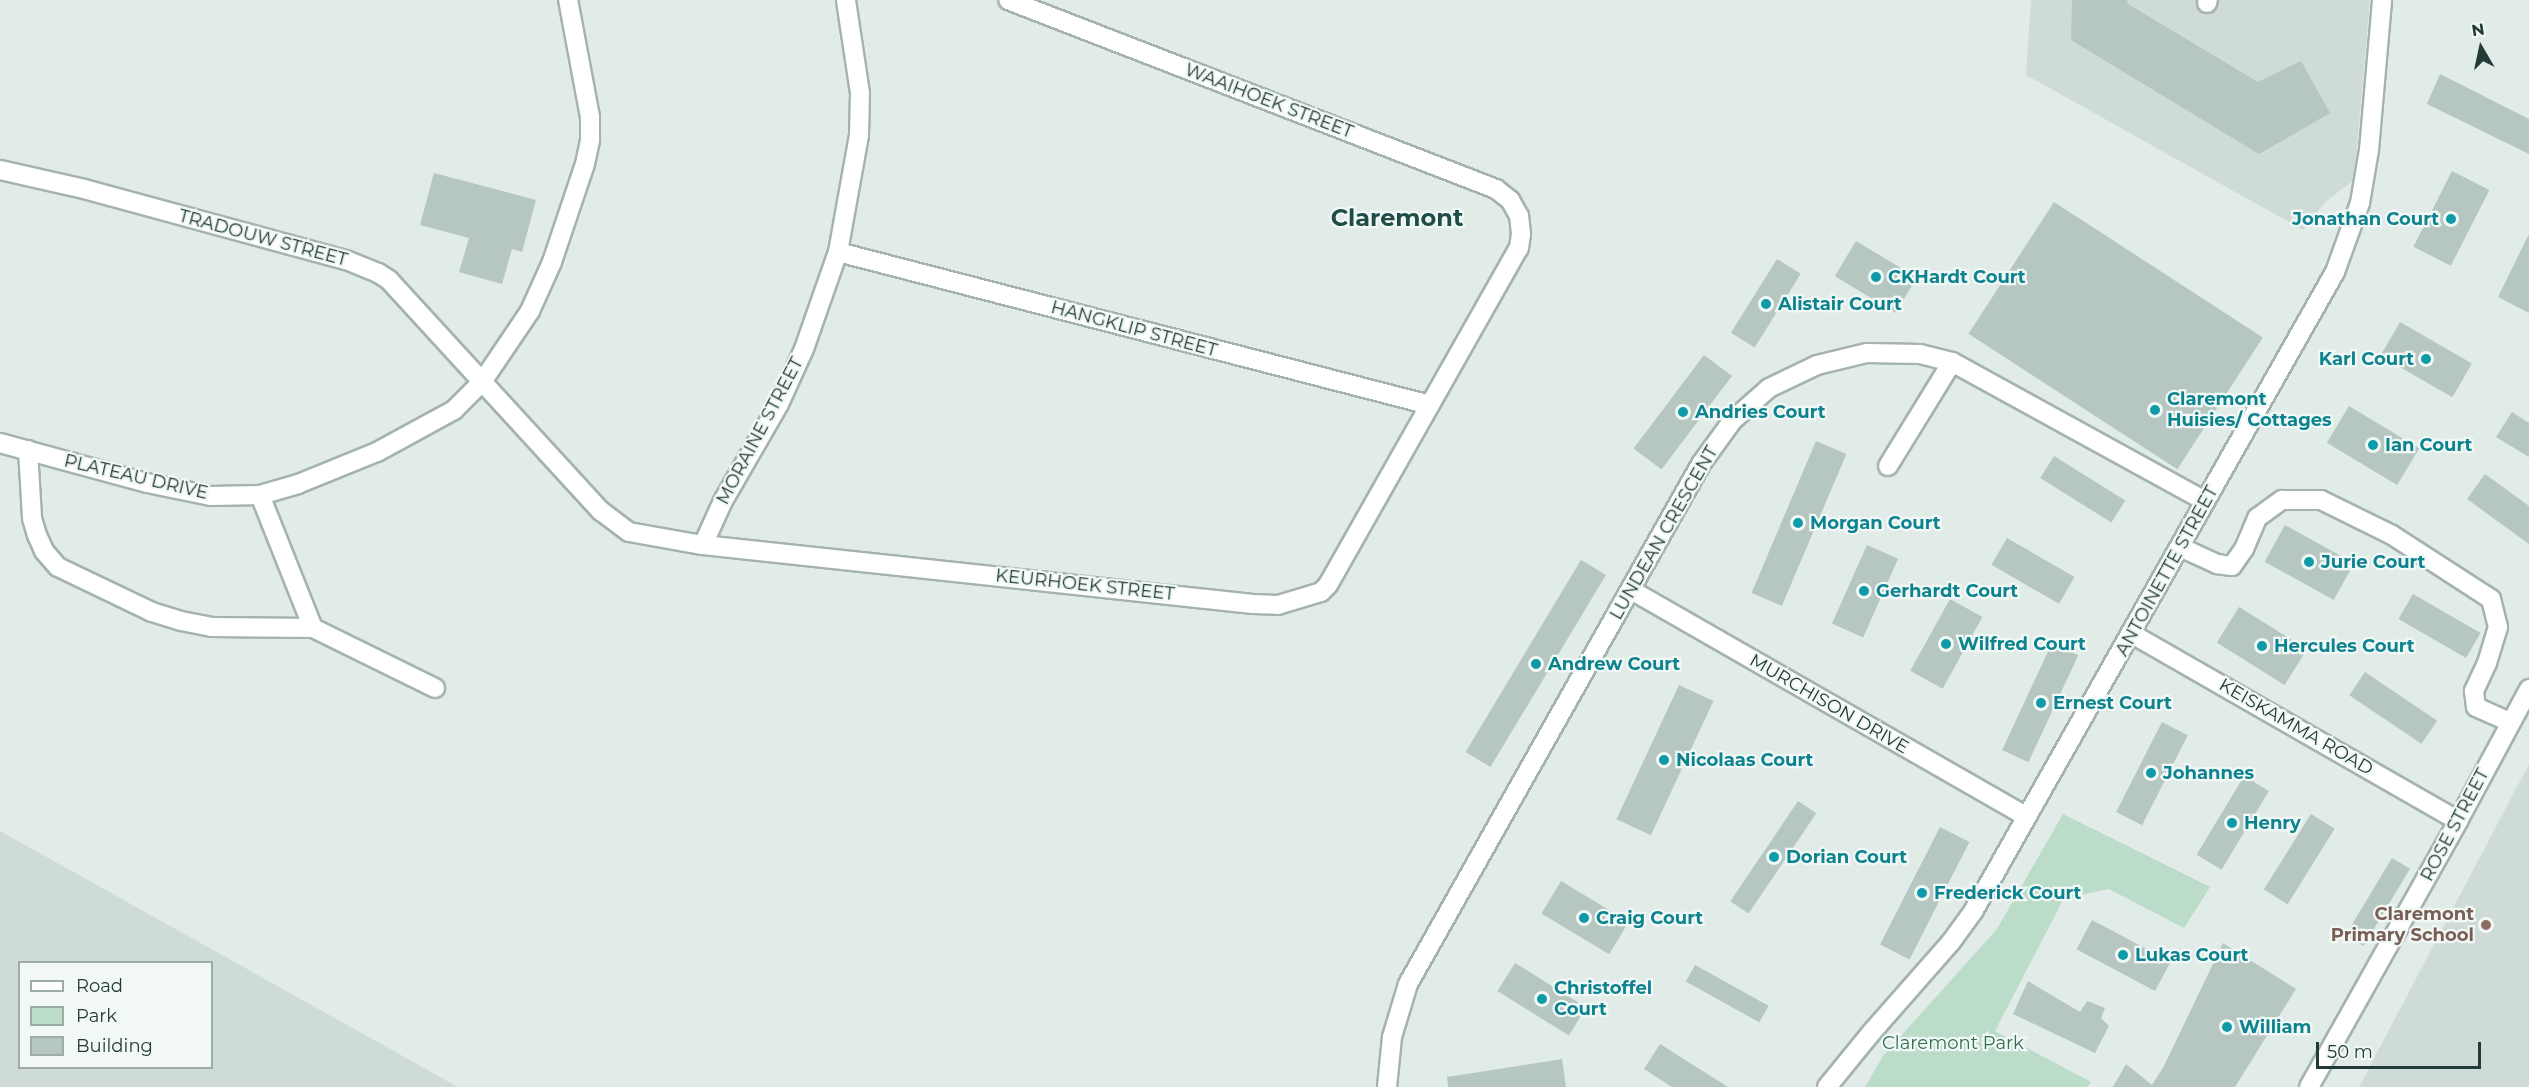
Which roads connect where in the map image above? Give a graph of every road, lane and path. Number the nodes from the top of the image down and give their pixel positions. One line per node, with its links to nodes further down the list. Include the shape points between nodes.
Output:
1 (568, 0): 9 (street, PLATEAU DRIVE, via 590,117 585,164 542,288)
2 (846, 0): 7 (street, MORAINE STREET, via 860,93 859,135)
3 (1008, 0): 6 (street, WAAIHOEK STREET, via 1496,189 1510,200)
4 (2382, 0): 15 (street, ANTOINETTE STREET, via 2369,150 2360,203 2348,242 2320,301)
5 (0, 170): 9 (street, TRADOUW STREET, via 84,189 367,267 389,279)
6 (1519, 216): 10 (street, KEURHOEK STREET, via 1519,248)
7 (838, 252): 10 (street, HANGKLIP STREET); 16 (street, MORAINE STREET, via 804,349)
8 (1952, 362): 13 (street); 15 (street, LUNDEAN CRESCENT); 18 (street, LUNDEAN CRESCENT, via 1920,354 1867,353 1817,365 1769,388 1733,420 1701,464)
9 (482, 382): 14 (street, PLATEAU DRIVE, via 454,410 377,452); 16 (street, KEURHOEK STREET, via 617,525 644,536)
10 (1430, 405): 16 (street, KEURHOEK STREET, via 1328,585 1311,597 1278,605)
11 (0, 443): 12 (street, PLATEAU DRIVE)
12 (28, 450): 14 (street, PLATEAU DRIVE, via 211,496); 19 (street, via 34,527 44,551 58,567 152,612 181,621 211,627)
13 (1888, 466)
14 (260, 495): 19 (street)
15 (2205, 501): 17 (street, ANTOINETTE STREET)
16 (703, 545)
17 (2180, 547): 20 (street, ANTOINETTE STREET); 23 (street, via 2217,564 2232,566 2257,518 2282,500 2321,500 2392,535 2491,599 2498,627 2474,691 2476,707)
18 (1631, 590): 24 (street, MURCHISON DRIVE); 26 (street, LUNDEAN CRESCENT, via 1408,984 1392,1037)
19 (313, 628): 21 (street)
20 (2132, 634): 24 (street, ANTOINETTE STREET); 25 (street, KEISKAMMA ROAD)
21 (435, 688)
22 (2529, 688): 23 (street, ROSE STREET)
23 (2509, 722): 25 (street, ROSE STREET)
24 (2027, 817): 27 (street, ANTOINETTE STREET, via 1974,910 1951,942)
25 (2458, 821): 28 (street, ROSE STREET)
26 (1387, 1087)
27 (1827, 1087)
28 (2309, 1087)

